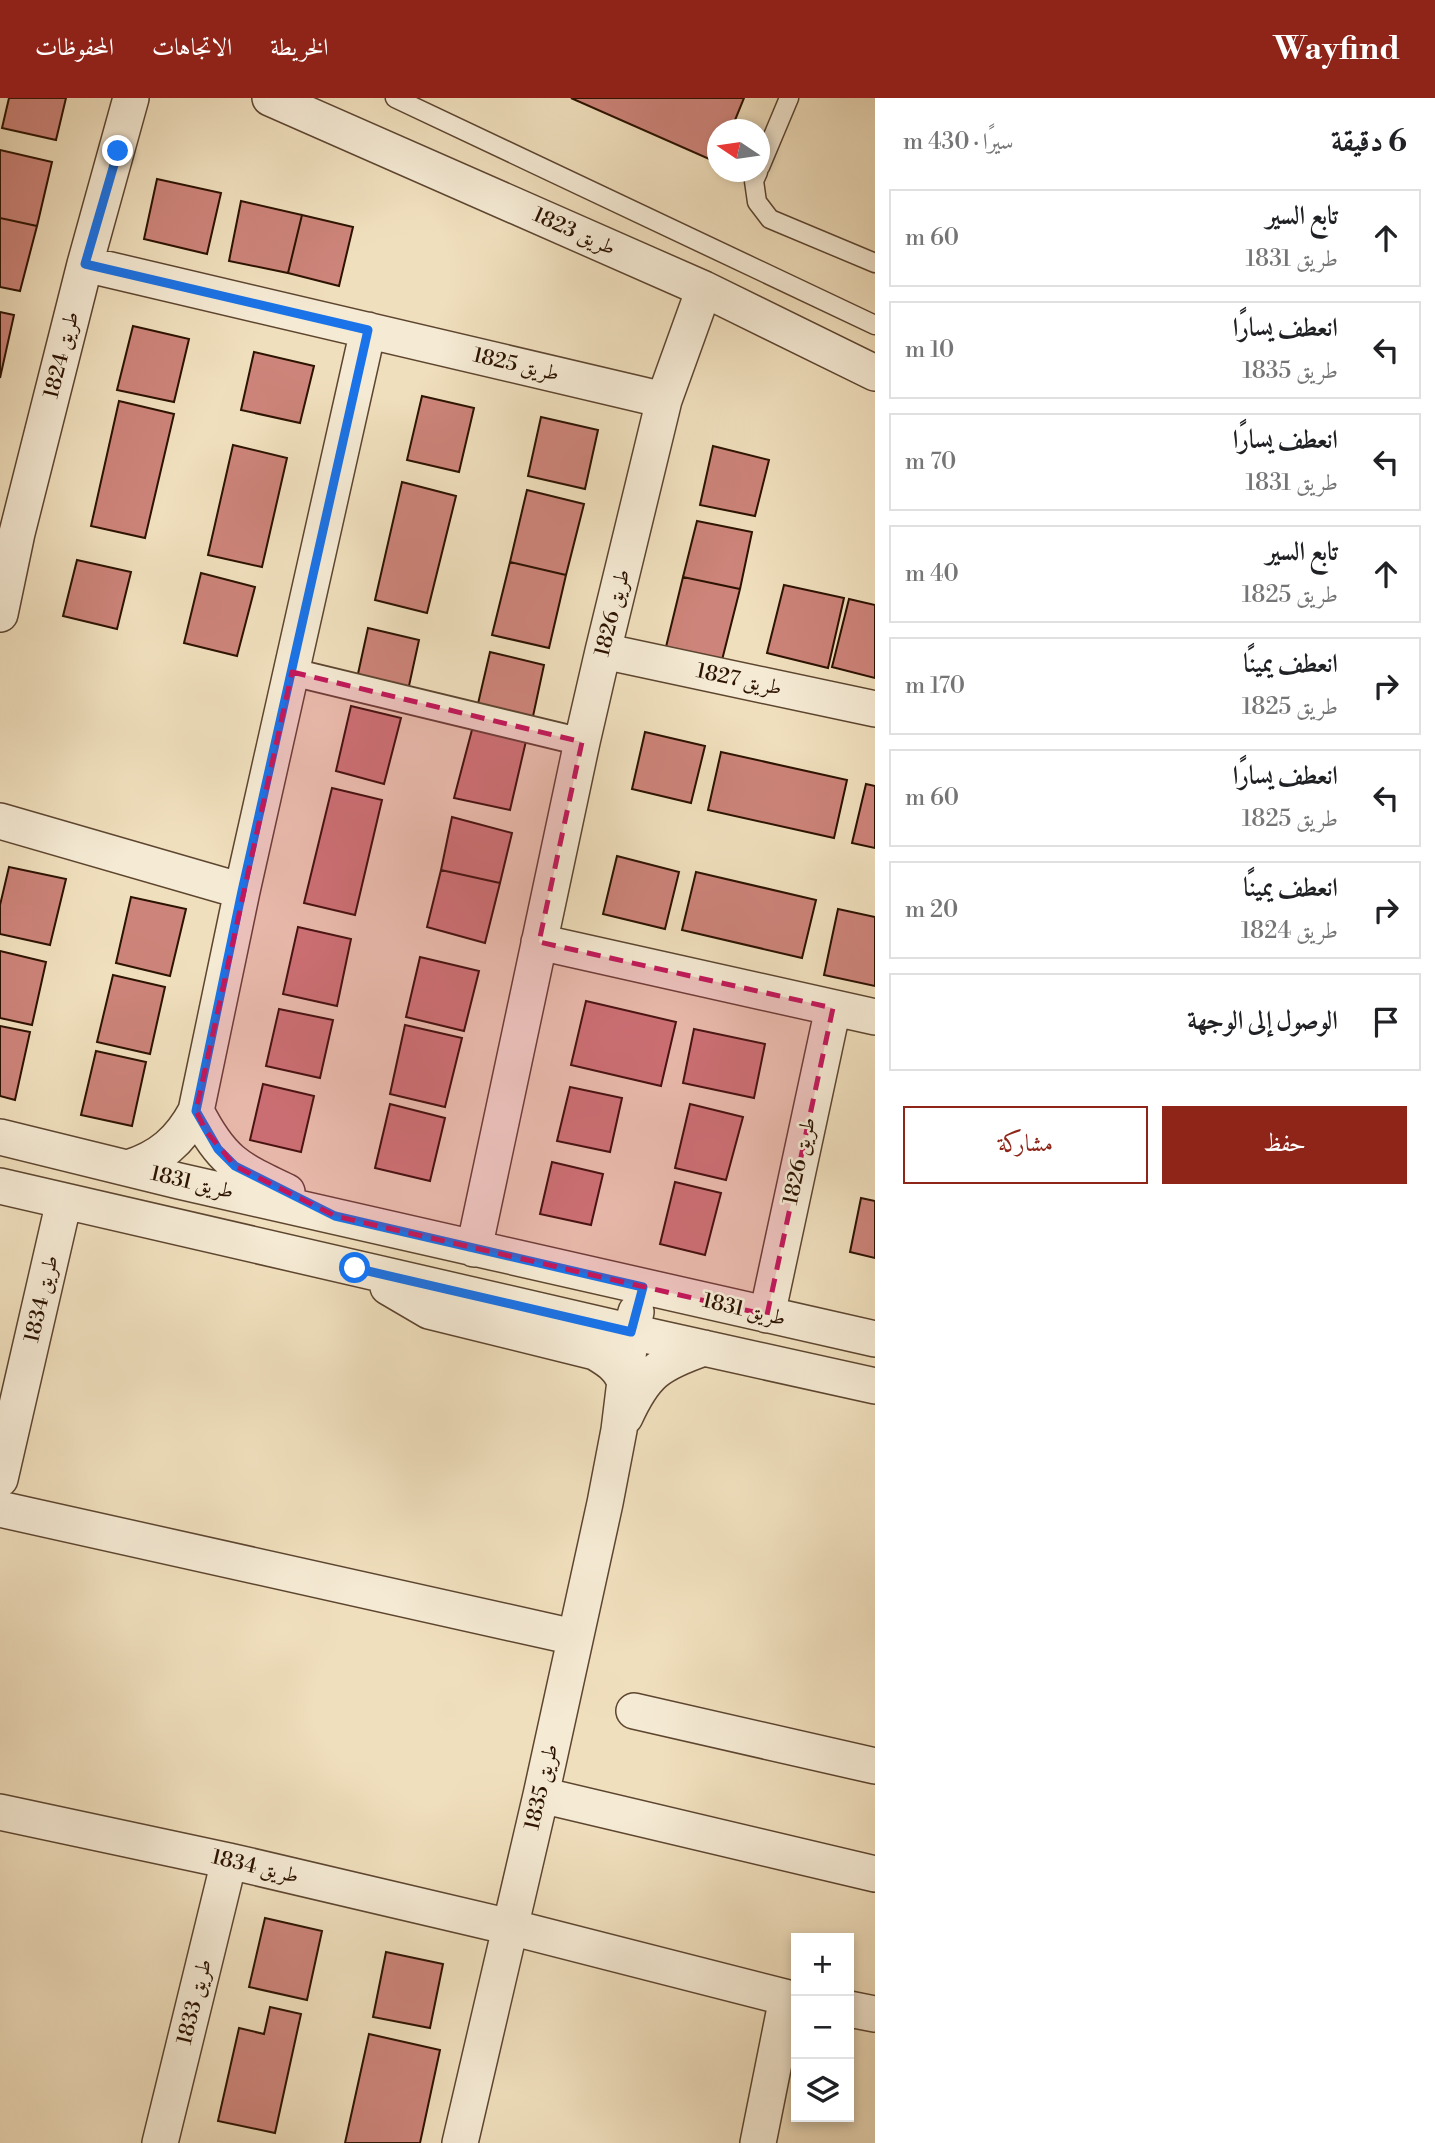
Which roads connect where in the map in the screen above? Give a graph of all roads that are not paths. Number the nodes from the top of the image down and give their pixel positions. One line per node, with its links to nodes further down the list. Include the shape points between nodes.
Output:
1 (131, 98): 8 (street, طريق 1824)
2 (270, 98): 9 (street, طريق 1823)
3 (395, 98): 10 (lane)
4 (789, 98): 5 (lane)
5 (770, 143)
6 (754, 182): 7 (lane, via 757,202 770,219)
7 (875, 263)
8 (85, 264): 11 (street, طريق 1825); 14 (street, طريق 1824)
9 (704, 289): 12 (street, طريق 1823); 13 (street, طريق 1826)
10 (875, 325)
11 (368, 330): 13 (street, طريق 1825); 16 (street)
12 (875, 373)
13 (664, 400): 15 (street, طريق 1826)
14 (0, 614)
15 (603, 652): 17 (street, طريق 1827); 18 (street, طريق 1826)
16 (292, 672): 18 (street); 20 (street)
17 (875, 709)
18 (582, 743): 21 (street, طريق 1826)
19 (0, 821): 20 (street)
20 (242, 891): 24 (street)
21 (539, 943): 22 (street); 30 (street, طريق 1826)
22 (833, 1008): 23 (street); 33 (street, طريق 1826)
23 (875, 1017)
24 (196, 1111): 26 (street, via 163,1153); 29 (street, via 218,1149 235,1166)
25 (0, 1137): 26 (street, طريق 1831)
26 (128, 1168): 29 (street, طريق 1831)
27 (0, 1186): 28 (street)
28 (64, 1201): 31 (street); 40 (street, طريق 1834)
29 (335, 1216): 30 (street, طريق 1831)
30 (474, 1248): 32 (street, طريق 1831)
31 (355, 1268): 34 (street); 37 (street, via 429,1311 595,1352 611,1361)
32 (643, 1287): 33 (street, طريق 1831); 34 (street, طريق 1835)
33 (767, 1315): 35 (street, طريق 1831)
34 (631, 1332): 36 (street); 37 (street, طريق 1835)
35 (875, 1339)
36 (704, 1348): 38 (street); 39 (street, طريق 1835, via 655,1370 638,1389)
37 (624, 1379): 39 (street, طريق 1835)
38 (875, 1386)
39 (619, 1430): 42 (street, طريق 1835)
40 (0, 1479)
41 (0, 1509): 42 (street)
42 (574, 1637): 45 (street, طريق 1835)
43 (634, 1711): 44 (street)
44 (875, 1766)
45 (541, 1795): 48 (street); 49 (street, طريق 1835)
46 (0, 1812): 47 (street, طريق 1834)
47 (229, 1861): 49 (street, طريق 1834); 54 (street, طريق 1833)
48 (875, 1874)
49 (510, 1927): 50 (street, طريق 1834); 55 (street, طريق 1835)
50 (791, 1999)
51 (791, 2003): 56 (street)
52 (854, 2010): 53 (street)
53 (875, 2014)
54 (160, 2143)
55 (460, 2143)
56 (758, 2143)

